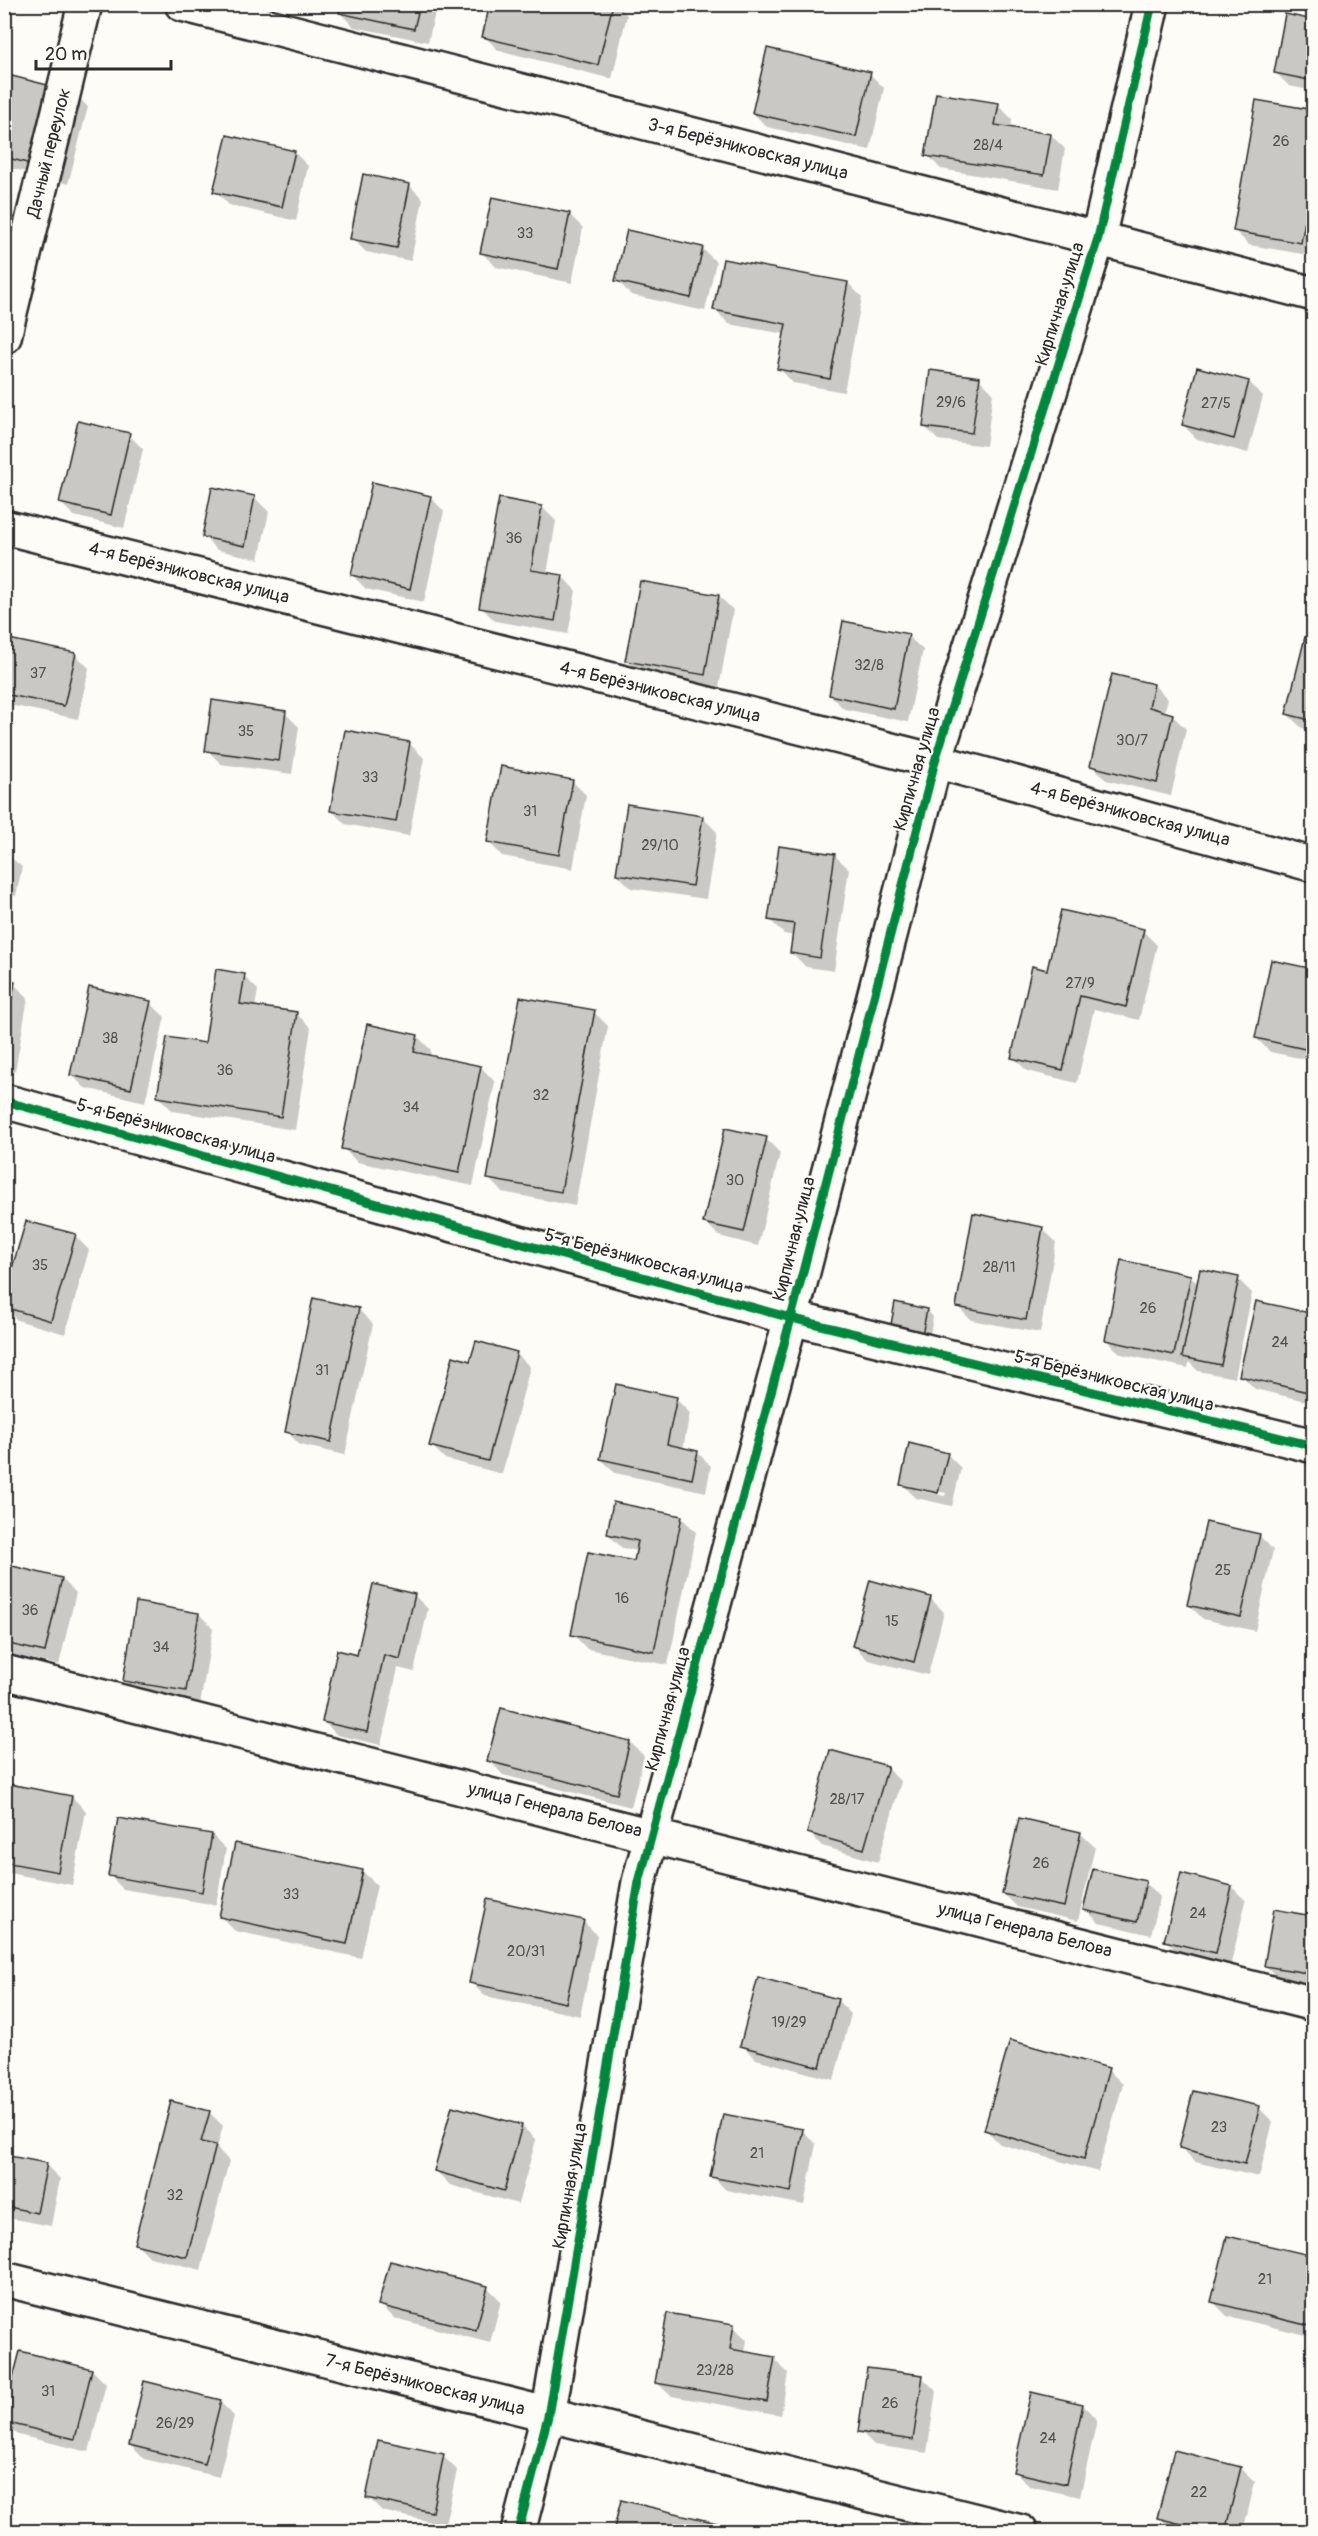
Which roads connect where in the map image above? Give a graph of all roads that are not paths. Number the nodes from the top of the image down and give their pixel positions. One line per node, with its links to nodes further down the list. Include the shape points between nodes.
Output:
1 (85, 4): 6 (street, Дачный переулок)
2 (182, 4): 4 (street, 3-я Берёзниковская улица)
3 (1152, 4): 4 (street, Кирпичная улица)
4 (1098, 238): 5 (street, 3-я Берёзниковская улица); 8 (street, Кирпичная улица)
5 (1314, 294)
6 (4, 337)
7 (4, 527): 8 (street, 4-я Берёзниковская улица)
8 (935, 761): 9 (street, 4-я Берёзниковская улица); 11 (street, Кирпичная улица)
9 (1314, 865)
10 (4, 1101): 11 (street, 5-я Берёзниковская улица)
11 (791, 1318): 12 (street, 5-я Берёзниковская улица); 14 (street, Кирпичная улица)
12 (1314, 1446)
13 (4, 1672): 14 (street, улица Генерала Белова)
14 (651, 1835): 15 (street, улица Генерала Белова); 17 (street, Кирпичная улица, via 637,1893)
15 (1314, 2004)
16 (4, 2279): 17 (street, 7-я Берёзниковская улица)
17 (548, 2416): 18 (street, Кирпичная улица); 19 (street, 7-я Берёзниковская улица)
18 (518, 2532)
19 (1021, 2532)

